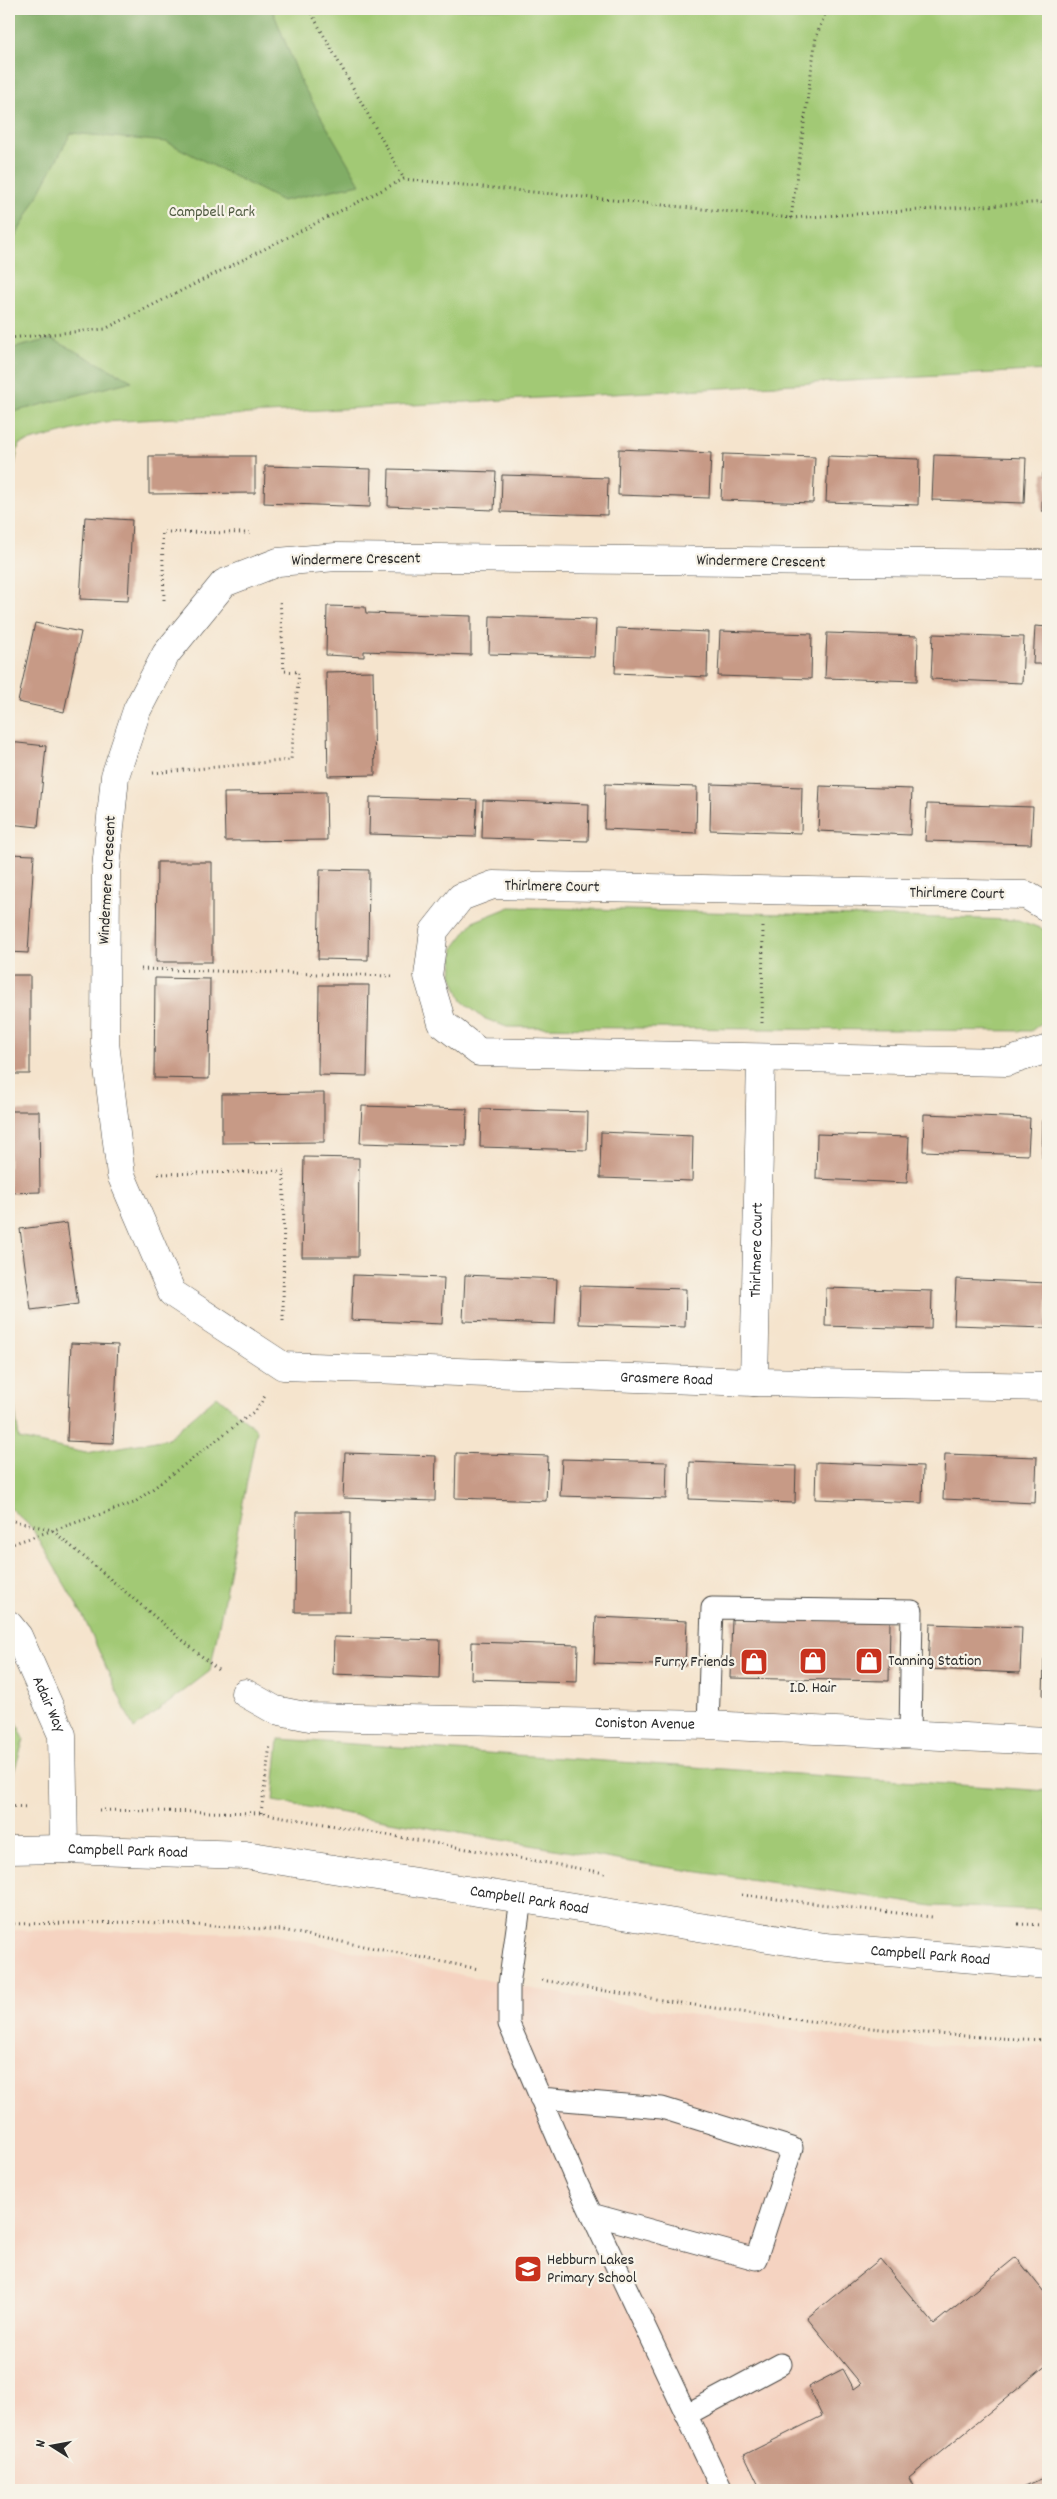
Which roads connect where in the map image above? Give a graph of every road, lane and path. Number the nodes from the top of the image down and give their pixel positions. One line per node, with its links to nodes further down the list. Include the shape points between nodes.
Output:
1 (309, 9): 3 (path)
2 (827, 9): 5 (path, via 816,37)
3 (404, 180): 5 (path); 6 (path, via 105,329)
4 (1048, 202): 5 (path)
5 (791, 218)
6 (9, 338)
7 (278, 562): 8 (street, Windermere Crescent, via 336,557); 9 (street, Windermere Crescent, via 224,583 166,654 137,710); 9 (path, via 284,671 299,672 291,760)
8 (1048, 564)
9 (115, 776): 12 (street, Windermere Crescent, via 106,869)
10 (764, 891): 11 (street, Thirlmere Court, via 1026,896); 13 (street, Thirlmere Court, via 493,886 461,897 434,931); 15 (path)
11 (1048, 908)
12 (105, 968): 13 (path); 16 (street, Windermere Crescent, via 105,1043)
13 (428, 976): 15 (street, Thirlmere Court, via 442,1024 478,1052)
14 (1048, 1049): 15 (street, Thirlmere Court, via 1007,1062)
15 (761, 1058): 18 (street, Thirlmere Court)
16 (121, 1175): 17 (street, Windermere Crescent, via 172,1293); 17 (path, via 284,1171)
17 (283, 1366): 18 (street, Grasmere Road); 21 (path, via 256,1410 134,1503)
18 (754, 1382): 19 (street, Grasmere Road)
19 (1048, 1387)
20 (9, 1520): 21 (path)
21 (52, 1530): 22 (path); 24 (path)
22 (9, 1545)
23 (9, 1626): 30 (street, Adair Way, via 18,1636 62,1735)
24 (245, 1693): 25 (street, Coniston Avenue)
25 (275, 1710): 26 (street, Coniston Avenue, via 310,1717); 29 (path)
26 (708, 1725): 27 (street, Coniston Avenue); 27 (lane, via 712,1608 912,1611)
27 (910, 1734): 28 (street, Coniston Avenue)
28 (1048, 1741)
29 (261, 1814)
30 (64, 1849): 31 (street, Campbell Park Road); 32 (street, Campbell Park Road, via 245,1855)
31 (9, 1850)
32 (520, 1899): 34 (street, Campbell Park Road, via 825,1947); 35 (lane)
33 (9, 1924): 35 (path, via 144,1922 282,1930)
34 (1048, 1965)
35 (511, 1975): 36 (path, via 705,2008 963,2038); 37 (lane, via 509,2024)
36 (1048, 2040)
37 (540, 2098): 38 (lane); 38 (lane, via 662,2108 792,2148 756,2259)
38 (591, 2214): 40 (lane)
39 (781, 2364): 40 (lane)
40 (686, 2414): 41 (lane)
41 (722, 2490)

